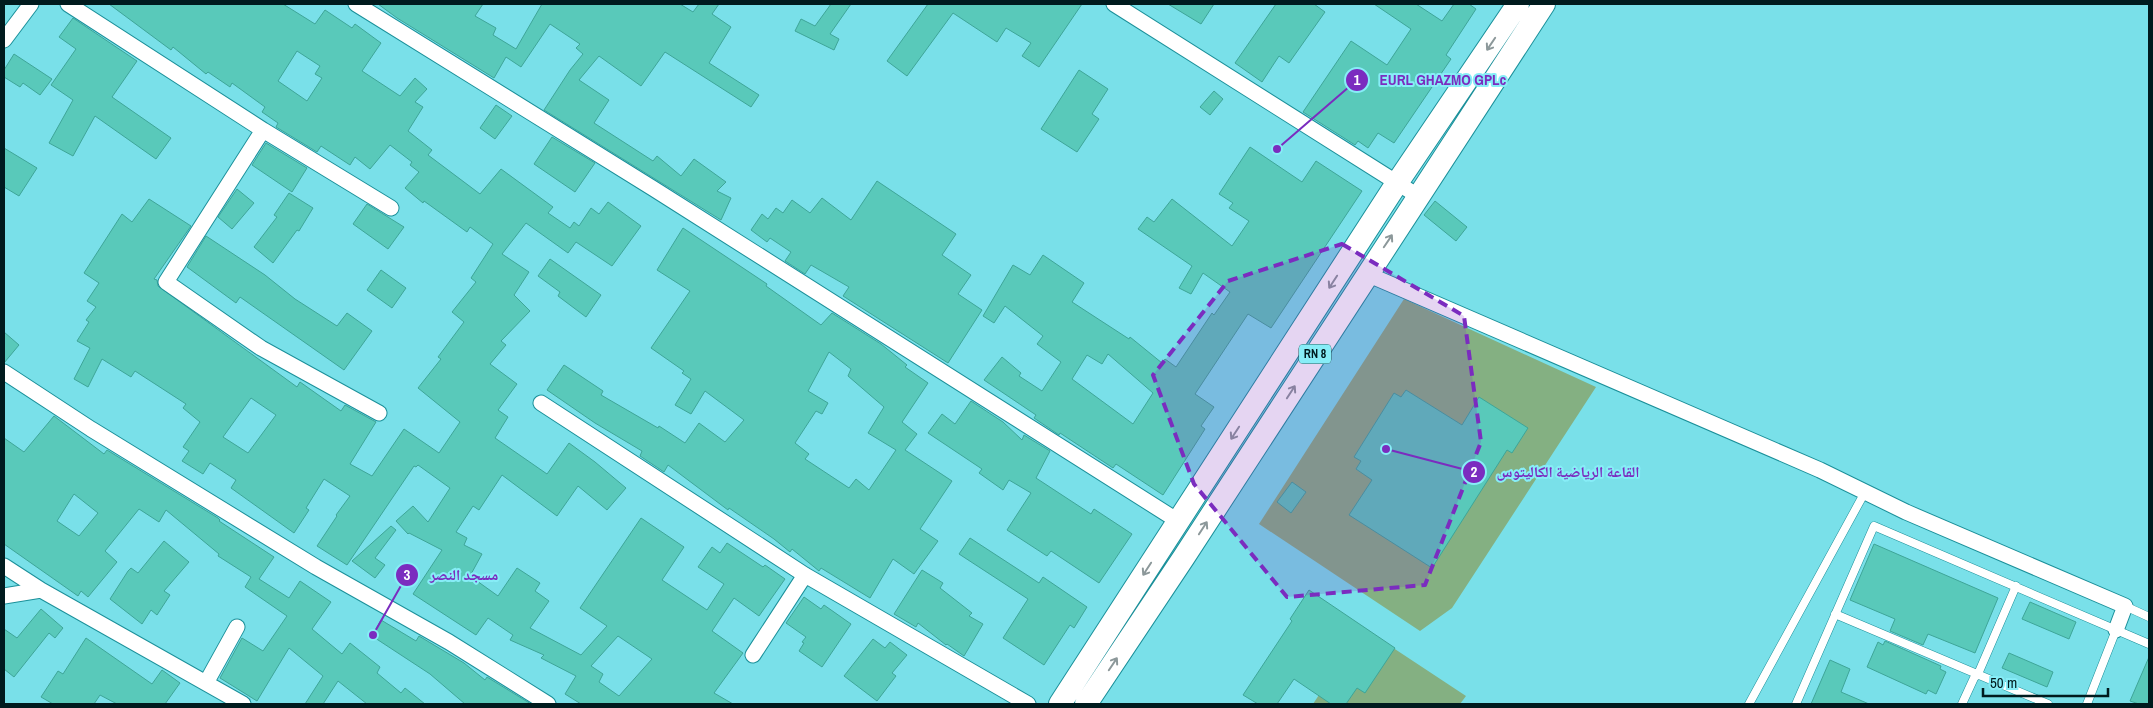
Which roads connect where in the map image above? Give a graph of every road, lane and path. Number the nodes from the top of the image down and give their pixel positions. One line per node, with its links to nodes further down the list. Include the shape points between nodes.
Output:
1 (31, 4): 7 (street)
2 (68, 4): 8 (street)
3 (356, 4): 17 (street)
4 (1114, 4): 9 (street)
5 (1518, 4): 9 (main road, RN 8, one-way to 9)
6 (1544, 4): 10 (main road, RN 8)
7 (4, 40)
8 (263, 130): 11 (street); 15 (street, via 166,282 261,348)
9 (1397, 184): 10 (street); 17 (main road, RN 8, one-way to 17)
10 (1418, 196): 12 (main road, RN 8, one-way to 10)
11 (391, 208)
12 (1367, 274): 16 (street); 36 (main road, RN 8, one-way to 12)
13 (4, 372): 33 (street, via 316,567 449,642)
14 (541, 403): 19 (street)
15 (379, 413)
16 (1865, 492): 23 (street); 37 (lane)
17 (1178, 521): 35 (main road, RN 8, one-way to 35)
18 (4, 566): 21 (street)
19 (805, 575): 29 (street); 34 (street)
20 (2016, 586): 24 (lane, via 1874,526); 27 (lane); 30 (lane)
21 (41, 590): 22 (street); 31 (street)
22 (4, 596)
23 (2125, 606): 25 (lane); 27 (street)
24 (1835, 614): 30 (lane); 38 (lane)
25 (2149, 617)
26 (237, 626): 31 (street)
27 (2116, 630): 28 (lane); 41 (lane)
28 (2149, 644)
29 (753, 655)
30 (1978, 674): 39 (lane); 40 (lane)
31 (206, 682): 32 (street)
32 (235, 702)
33 (548, 704)
34 (1028, 704)
35 (1060, 704)
36 (1086, 704)
37 (1748, 704)
38 (1796, 704)
39 (1962, 704)
40 (2048, 704)
41 (2087, 704)

